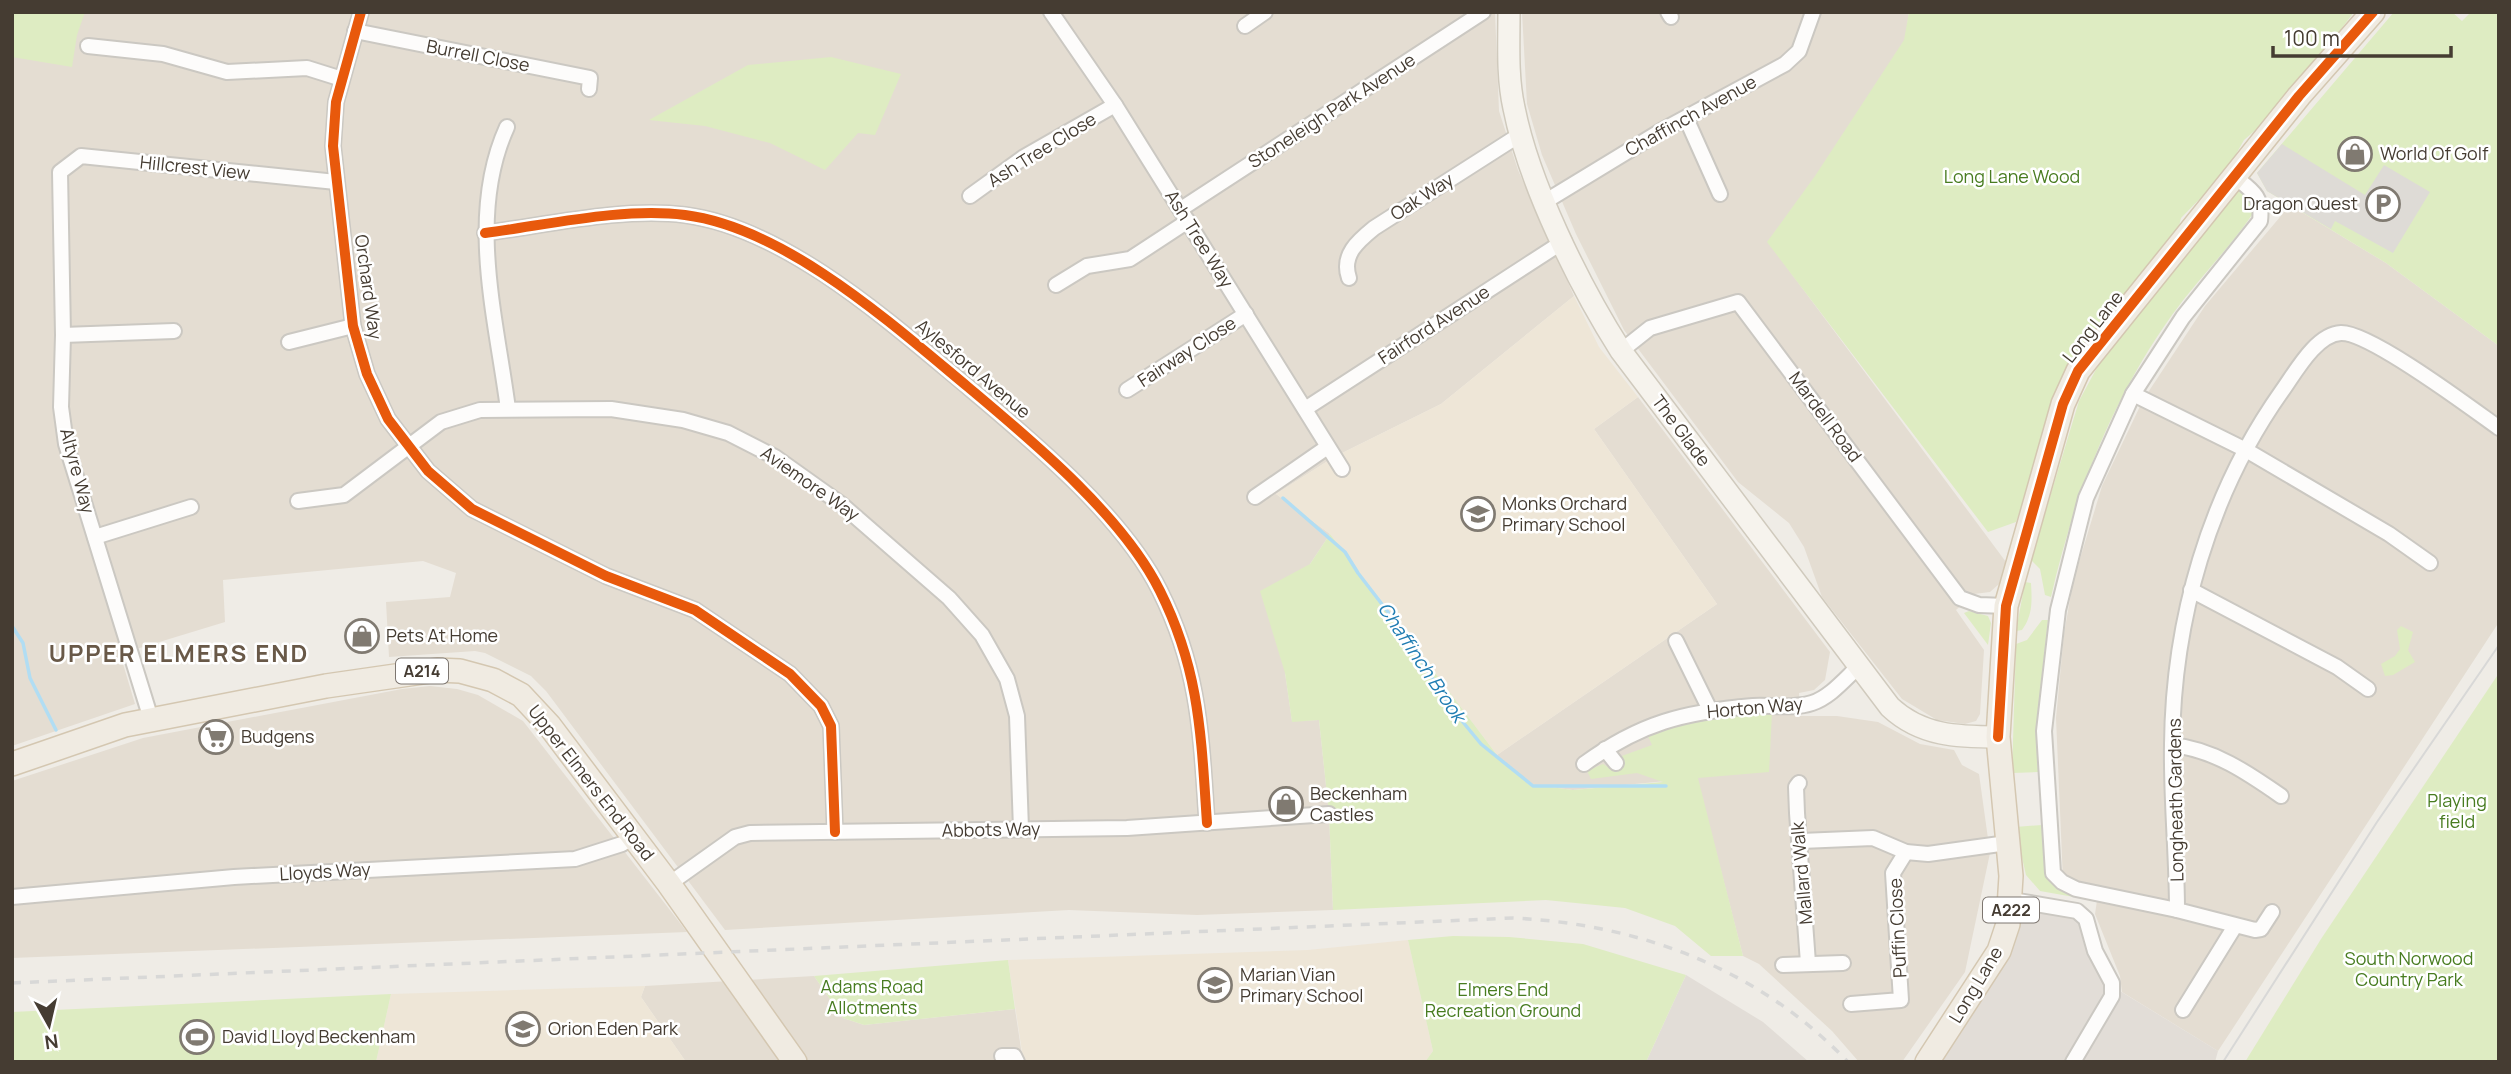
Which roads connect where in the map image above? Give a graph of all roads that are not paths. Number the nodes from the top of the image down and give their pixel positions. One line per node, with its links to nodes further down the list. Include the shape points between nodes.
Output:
1 (361, 12): 9 (street, Orchard Way)
2 (1051, 12): 13 (street, Ash Tree Way)
3 (1265, 12): 8 (street)
4 (1483, 12): 23 (street, Stoneleigh Park Avenue)
5 (1509, 12): 16 (street, The Glade, via 1512,99)
6 (1813, 12): 14 (street, Chaffinch Avenue, via 1799,51 1790,61)
7 (2373, 12): 18 (main road, Long Lane / A222)
8 (1245, 26)
9 (355, 31): 11 (street, Orchard Way); 12 (street, Burrell Close, via 590,78)
10 (88, 46): 11 (street, via 163,54 227,72 307,68)
11 (342, 79): 19 (street, Orchard Way, via 333,125)
12 (589, 89)
13 (1115, 105): 21 (street, Ash Tree Close, via 1024,157); 23 (street, Ash Tree Way)
14 (1686, 118): 20 (street); 22 (street, Chaffinch Avenue)
15 (507, 127): 24 (street, via 489,178)
16 (1521, 134): 22 (street, The Glade); 26 (street, Oak Way, via 1364,236 1350,255)
17 (60, 172): 19 (street, Hillcrest View, via 81,156); 31 (street, Altyre Way)
18 (2235, 177): 35 (street, Longheath Gardens, via 2262,205 2259,221 2183,317); 49 (main road, Long Lane / A222, via 2078,371 2063,404)
19 (337, 182): 29 (street, Orchard Way)
20 (1720, 194)
21 (970, 196)
22 (1546, 201): 25 (street, The Glade)
23 (1184, 215): 27 (street, Stoneleigh Park Avenue, via 1130,259 1087,266); 28 (street, Ash Tree Way)
24 (485, 233): 36 (street); 64 (street, Aylesford Avenue, via 619,216 706,219 814,269 893,325 1023,434 1106,517 1151,576 1193,678)
25 (1564, 242): 33 (street, The Glade); 37 (street, Fairford Avenue)
26 (1349, 278)
27 (1056, 285)
28 (1246, 314): 34 (street, Fairway Close); 37 (street, Ash Tree Way)
29 (353, 326): 32 (street); 39 (street, Orchard Way, via 376,396)
30 (174, 331): 31 (street)
31 (63, 335): 46 (street, Altyre Way, via 61,407 66,444)
32 (289, 342)
33 (1621, 351): 49 (street, Mardell Road, via 1642,333 1738,302 1960,598 1979,605); 51 (street, The Glade)
34 (1127, 390)
35 (2133, 394): 41 (street); 74 (street, Longheath Gardens, via 2086,498 2058,610 2044,732 2051,858 2053,873 2076,888)
36 (508, 409): 39 (street, Aviemore Way, via 457,415); 65 (street, Aviemore Way, via 646,412 713,428 775,457 873,529 967,618 1007,679 1020,740)
37 (1305, 409): 40 (street, Ash Tree Way)
38 (2499, 428): 41 (street, Longheath Gardens, via 2369,343 2343,333 2318,344 2272,405)
39 (408, 447): 44 (street, Aviemore Way, via 344,495); 66 (street, Orchard Way, via 443,486 484,516 589,569 695,610 782,667 821,706 833,737)
40 (1326, 448): 42 (street, Ash Tree Way); 43 (street)
41 (2246, 450): 47 (street); 48 (street, Longheath Gardens, via 2206,533)
42 (1342, 469)
43 (1255, 497)
44 (298, 501)
45 (191, 507): 46 (street)
46 (95, 537): 54 (street, Altyre Way)
47 (2430, 563)
48 (2191, 590): 52 (street, via 2337,667); 56 (street, Longheath Gardens, via 2179,653)
49 (2006, 606): 55 (main road, Long Lane / A222)
50 (1676, 641): 53 (street)
51 (1858, 667): 53 (street, Horton Way, via 1809,704); 55 (street, The Glade, via 1890,707 1910,723 1933,733)
52 (2368, 689)
53 (1710, 710): 57 (street, Horton Way, via 1651,723)
54 (151, 719): 59 (main road, Upper Elmers End Road / A214); 67 (main road, Upper Elmers End Road / A214, via 383,676 437,670 471,673 502,684 529,701)
55 (1998, 737): 69 (main road, Long Lane / A222)
56 (2172, 745): 62 (street, via 2191,747 2242,769); 74 (street, Longheath Gardens)
57 (1605, 749): 58 (street); 60 (street, Horton Way)
58 (1616, 763)
59 (12, 764)
60 (1584, 764)
61 (1799, 783): 68 (street, Mallard Walk)
62 (2281, 796)
63 (1329, 814): 64 (street, Abbots Way)
64 (1207, 823): 65 (street, Abbots Way)
65 (1021, 828): 66 (street, Abbots Way)
66 (835, 832): 71 (street, Abbots Way, via 742,834)
67 (634, 837): 71 (main road, Upper Elmers End Road / A214); 72 (street, Lloyds Way, via 575,859 234,877)
68 (1801, 841): 70 (street, via 1873,838); 77 (street, Mallard Walk)
69 (2007, 843): 70 (street, via 1928,854); 73 (main road, Long Lane / A222)
70 (1906, 852): 80 (street, Puffin Close, via 1893,873 1901,1000)
71 (669, 884): 83 (main road, Upper Elmers End Road / A214)
72 (12, 897)
73 (2012, 900): 85 (main road, Long Lane / A222, via 1999,951); 86 (street, via 2077,911 2086,919 2095,951 2112,983 2112,996)
74 (2177, 910): 76 (street, Longheath Gardens)
75 (2272, 912): 76 (street, Longheath Gardens, via 2261,929)
76 (2235, 926): 81 (street)
77 (1808, 963): 78 (street); 79 (street)
78 (1843, 963)
79 (1783, 965)
80 (1850, 1004)
81 (2183, 1010)
82 (1002, 1056): 84 (street, via 1014,1056)
83 (794, 1062)
84 (1017, 1062)
85 (1927, 1062)
86 (2073, 1062)

